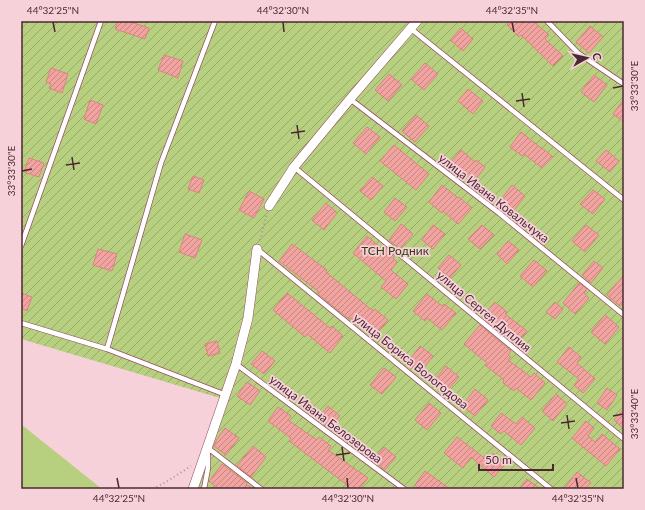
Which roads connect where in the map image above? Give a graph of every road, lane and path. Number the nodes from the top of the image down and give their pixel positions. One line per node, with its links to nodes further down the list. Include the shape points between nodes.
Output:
1 (101, 21): 11 (lane)
2 (215, 21): 15 (lane, via 161,163)
3 (417, 21): 5 (street)
4 (546, 21): 6 (lane, via 578,53)
5 (410, 28): 7 (street); 9 (lane)
6 (624, 84)
7 (350, 98): 8 (street); 13 (lane, улица Ивана Ковальчука, via 499,212)
8 (294, 167): 10 (street); 18 (lane, улица Сергея Дуплия)
9 (624, 200)
10 (269, 206): 12 (path)
11 (21, 246)
12 (257, 249): 16 (street, via 248,318); 26 (lane, улица Бориса Вологодова)
13 (624, 315)
14 (21, 323): 15 (lane)
15 (107, 349): 17 (lane)
16 (236, 364): 17 (street); 25 (lane, улица Ивана Белозерова)
17 (226, 395): 19 (street)
18 (624, 439)
19 (208, 448): 20 (street); 23 (lane); 24 (lane)
20 (204, 457): 21 (path); 22 (street)
21 (153, 489)
22 (193, 489)
23 (204, 489)
24 (261, 489)
25 (404, 489)
26 (551, 489)

